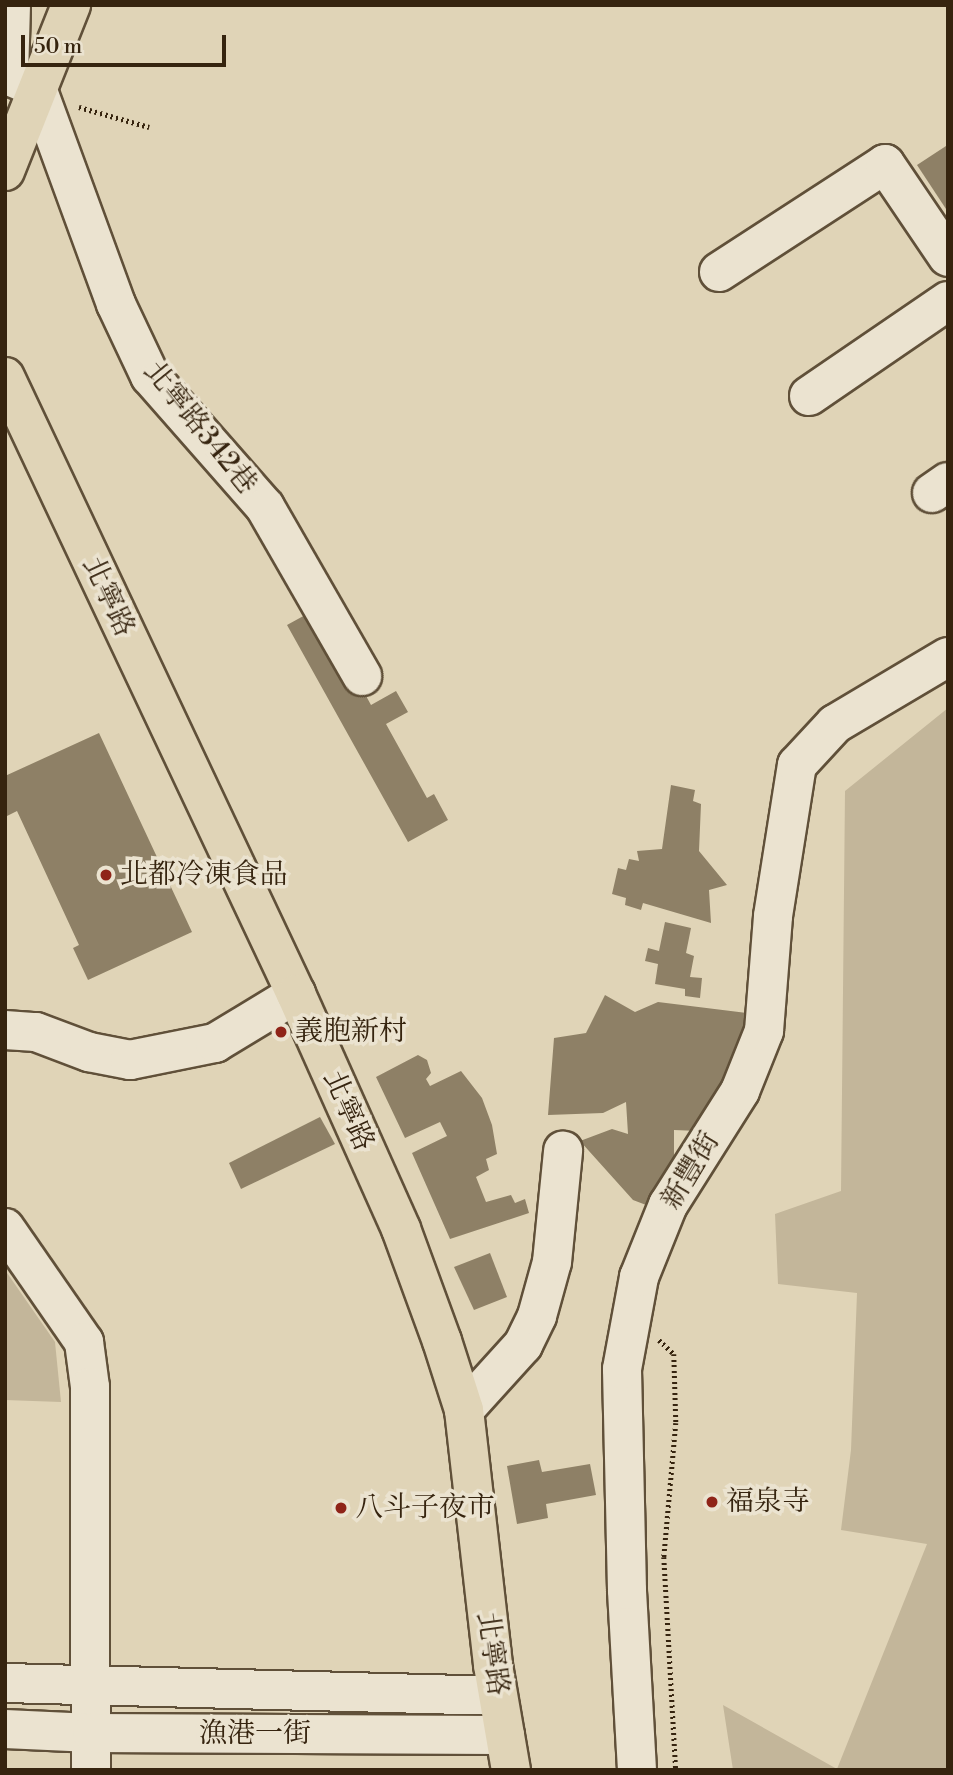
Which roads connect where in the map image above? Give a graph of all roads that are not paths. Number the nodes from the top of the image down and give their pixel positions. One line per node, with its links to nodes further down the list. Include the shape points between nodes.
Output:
1 (11, 5): 3 (street, via 9,76)
2 (71, 5): 3 (main road)
3 (37, 88): 4 (main road); 11 (street, 北寧路342巷, via 116,304 150,376 265,507)
4 (5, 171)
5 (948, 257): 6 (street, via 885,164)
6 (719, 272)
7 (948, 301): 9 (street)
8 (5, 377): 12 (main road, 北寧路)
9 (809, 396)
10 (948, 657): 23 (street, 新豐街, via 835,724 797,765 773,916 764,1031 740,1091 668,1205 639,1277 622,1369)
11 (362, 676)
12 (296, 994): 13 (street, via 215,1043 130,1060 89,1052 36,1032); 16 (main road, 北寧路, via 401,1229)
13 (5, 1030)
14 (563, 1151): 16 (street, via 552,1262 537,1316 523,1345)
15 (5, 1228): 18 (street, via 84,1342 90,1387)
16 (464, 1410): 19 (main road, 北寧路)
17 (5, 1683): 18 (street, 漁港一街)
18 (89, 1685): 19 (street, 漁港一街); 21 (street)
19 (497, 1696): 22 (main road, 北寧路)
20 (5, 1729): 21 (street, 漁港一街)
21 (92, 1751): 22 (street, 漁港一街)
22 (508, 1753)
23 (637, 1770)

